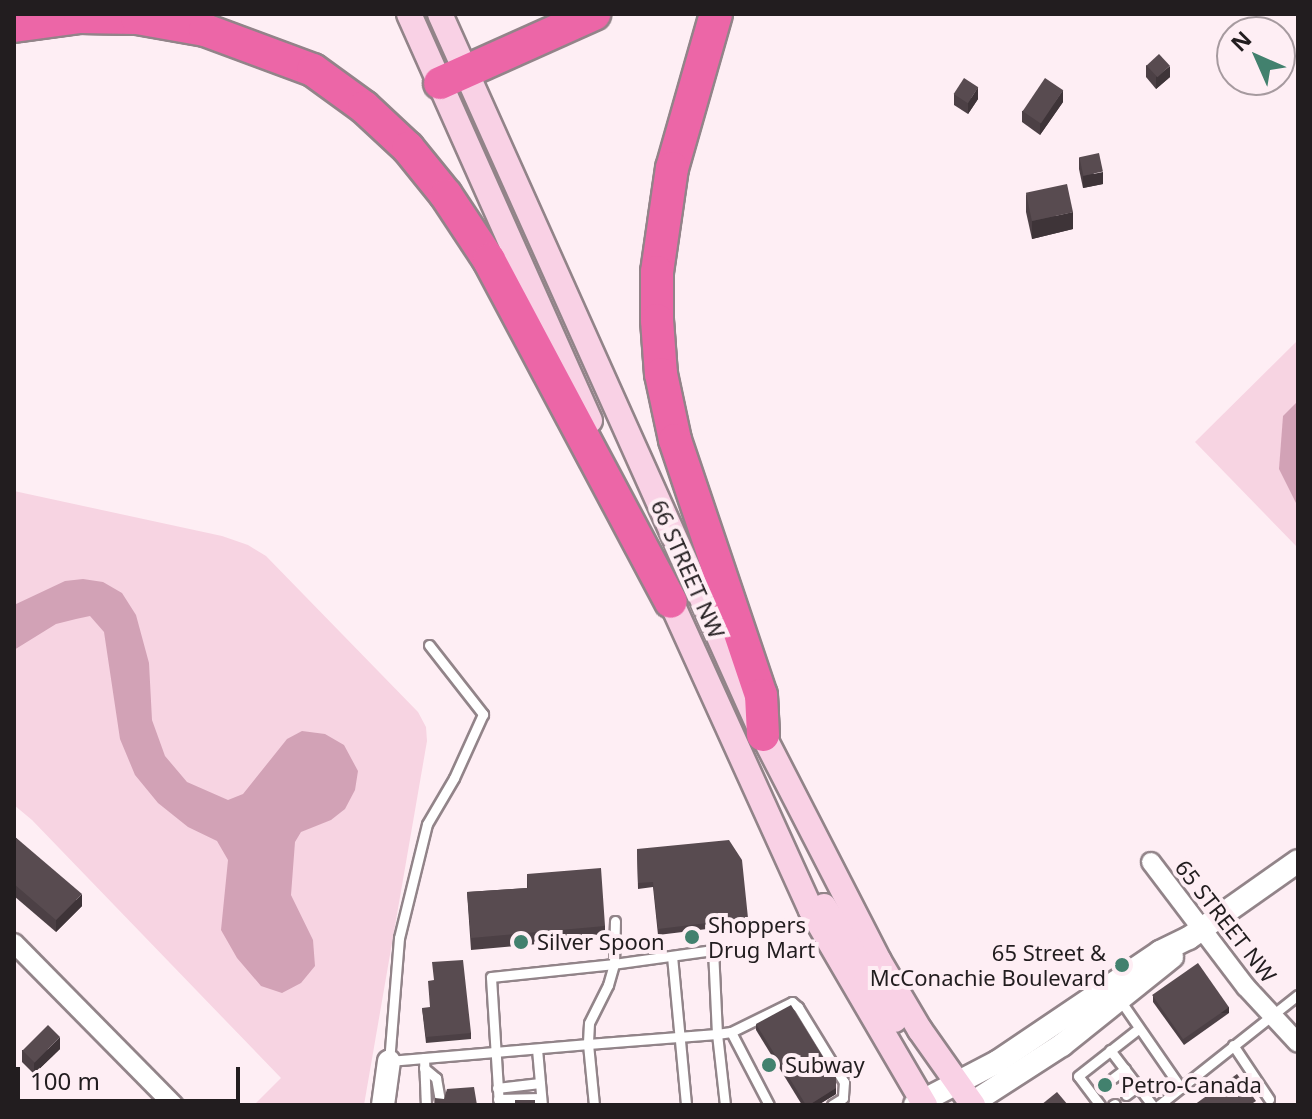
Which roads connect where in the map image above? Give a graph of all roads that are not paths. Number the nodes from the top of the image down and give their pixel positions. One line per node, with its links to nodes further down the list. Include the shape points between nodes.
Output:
1 (409, 14): 6 (main road, 66 STREET NW)
2 (440, 14): 6 (main road, 66 STREET NW)
3 (594, 14): 6 (highway)
4 (716, 14): 9 (highway, via 672,168 657,272 657,320 661,374 675,440 761,695)
5 (14, 26): 7 (highway, via 80,17 137,18 205,30 313,70 364,107 437,183 489,260)
6 (452, 76): 7 (main road, 66 STREET NW); 9 (main road, 66 STREET NW)
7 (671, 602): 39 (main road, 66 STREET NW, via 827,942)
8 (429, 645): 37 (lane, via 483,714 427,824 399,938)
9 (763, 735): 39 (main road, 66 STREET NW, via 879,961)
10 (1298, 861): 13 (street)
11 (1151, 862): 13 (street, 65 STREET NW)
12 (615, 921): 16 (lane)
13 (1196, 933): 18 (street); 19 (street, 65 STREET NW); 39 (street)
14 (14, 943): 45 (street)
15 (672, 956): 16 (lane); 22 (lane, via 713,950); 23 (lane)
16 (614, 964): 25 (lane, via 589,1023); 29 (lane, via 491,977)
17 (1298, 995): 19 (lane)
18 (1120, 1000): 20 (lane); 44 (street)
19 (1270, 1015): 24 (street, 65 STREET NW); 26 (lane)
20 (1138, 1029): 28 (lane); 36 (lane)
21 (731, 1032): 22 (lane); 50 (lane); 51 (lane, via 792,1002 844,1082 843,1098)
22 (717, 1034): 23 (lane); 49 (lane)
23 (678, 1037): 25 (lane); 48 (lane)
24 (1298, 1043)
25 (588, 1044): 27 (lane); 47 (lane)
26 (1233, 1045): 36 (lane); 40 (lane)
27 (537, 1049): 29 (lane); 33 (lane)
28 (1110, 1050): 31 (lane); 52 (lane, via 1078,1076 1097,1091)
29 (494, 1052): 30 (lane); 35 (lane)
30 (424, 1063): 37 (lane); 41 (lane, via 436,1078); 46 (lane)
31 (1125, 1069): 32 (lane); 34 (lane)
32 (1113, 1078)
33 (540, 1083): 35 (lane); 42 (lane)
34 (1138, 1086): 38 (lane); 53 (lane)
35 (497, 1088): 43 (lane)
36 (1181, 1088): 54 (lane)
37 (387, 1089)
38 (1126, 1095)
39 (932, 1098): 44 (main road, 66 STREET NW)
40 (1269, 1099)
41 (440, 1101)
42 (541, 1101): 43 (lane)
43 (498, 1102)
44 (971, 1104)
45 (174, 1105)
46 (426, 1105)
47 (592, 1105)
48 (686, 1105)
49 (725, 1105)
50 (769, 1105)
51 (832, 1105)
52 (1100, 1105)
53 (1152, 1105)
54 (1159, 1105)

